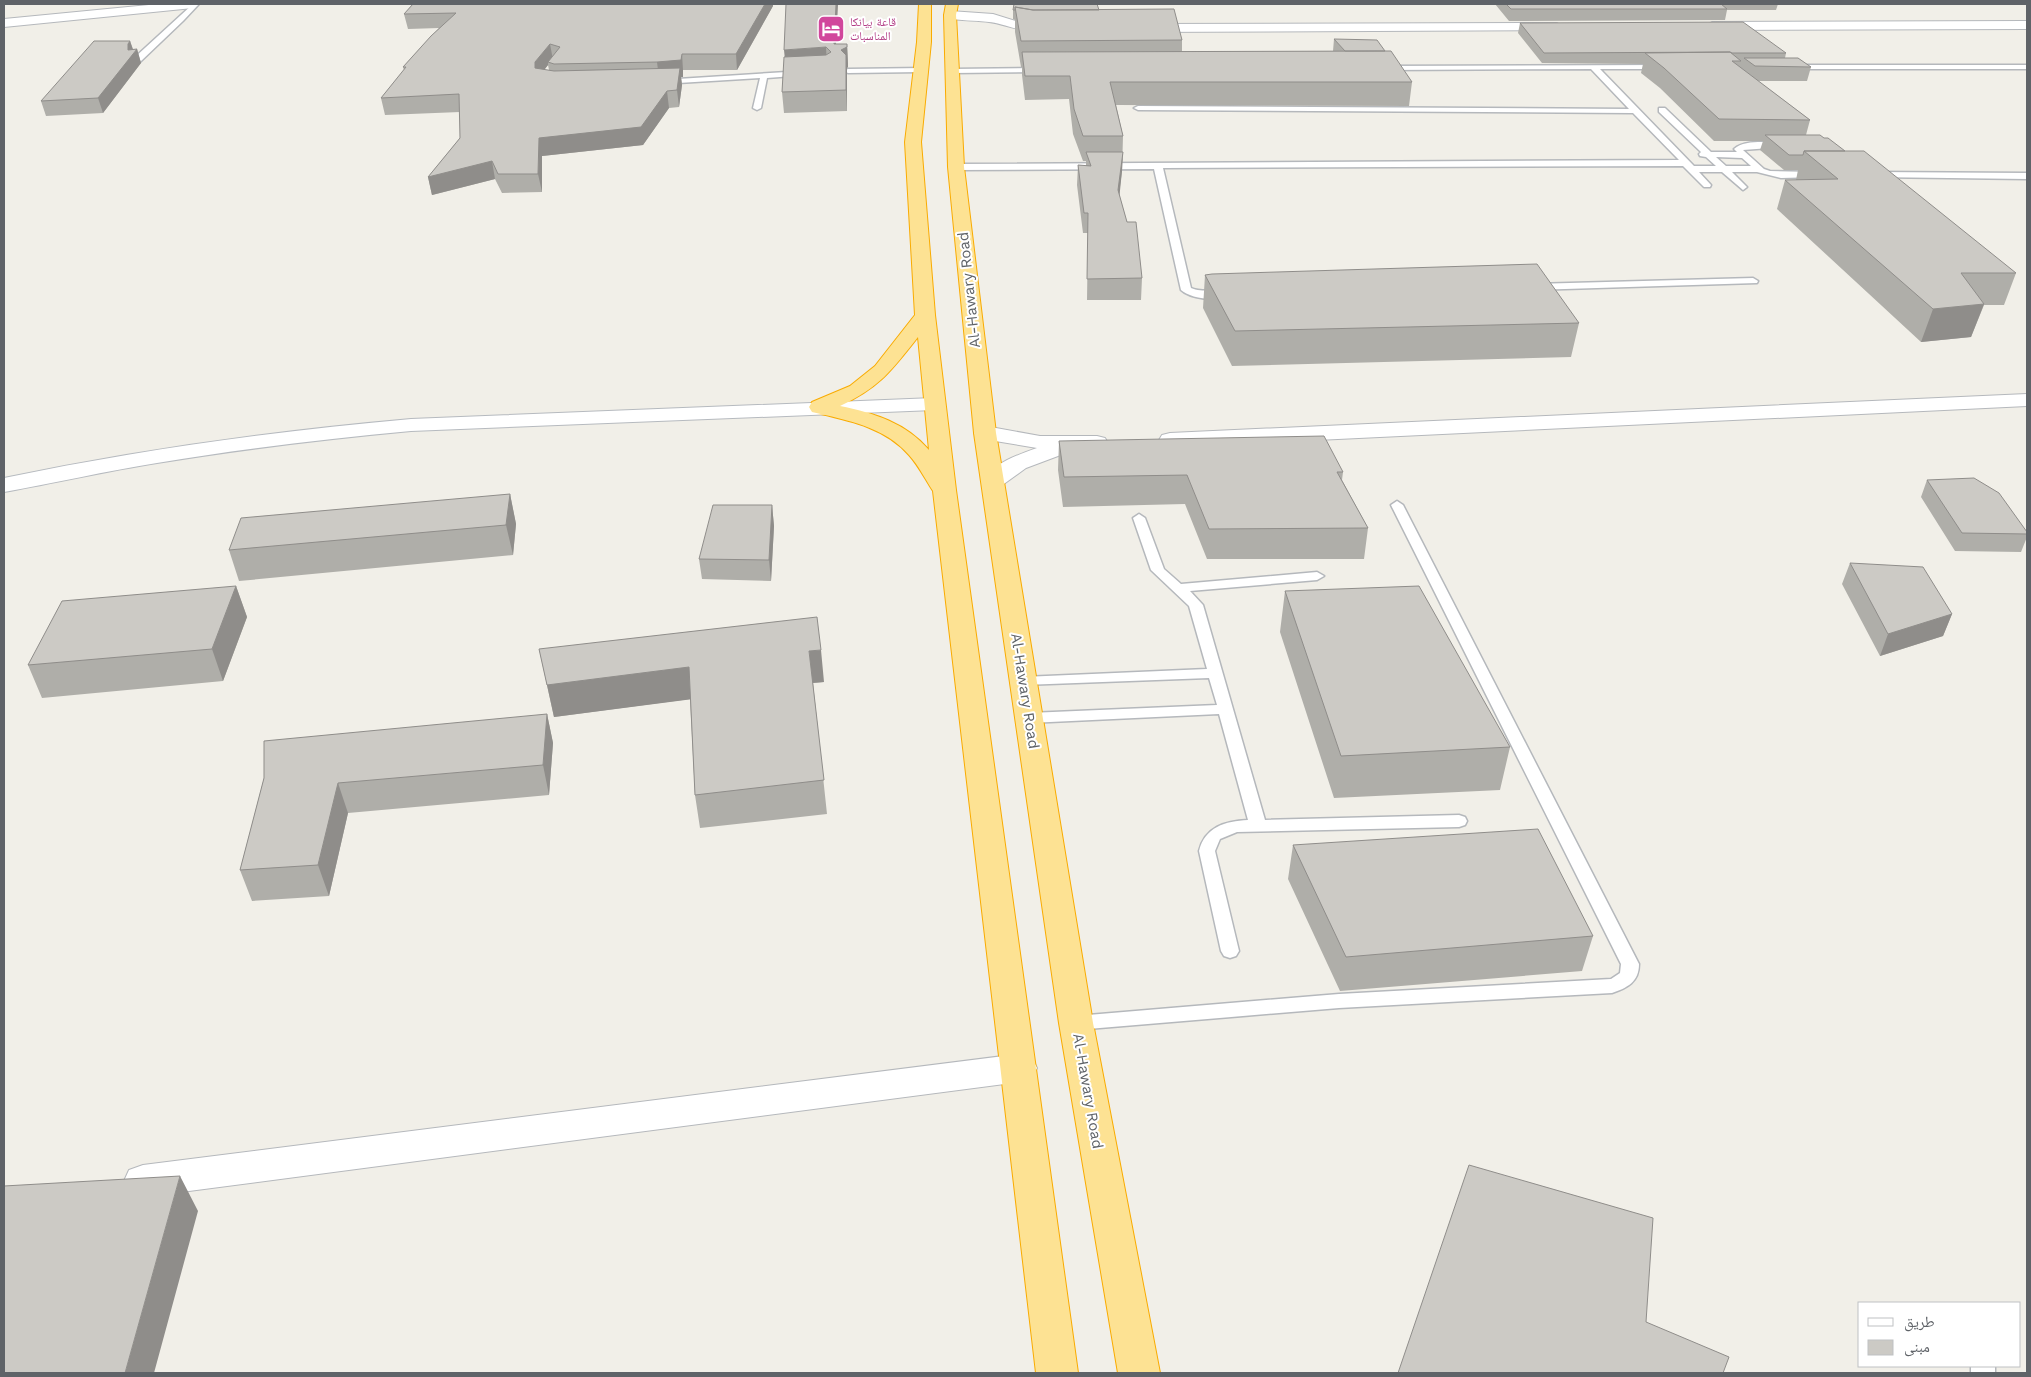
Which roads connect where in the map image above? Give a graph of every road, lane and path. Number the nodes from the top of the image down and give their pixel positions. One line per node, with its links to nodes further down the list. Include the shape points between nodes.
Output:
1 (194, 4): 4 (street); 11 (lane)
2 (925, 4): 10 (highway)
3 (951, 20): 9 (street, via 992,18 1024,28); 10 (highway); 20 (highway, Al-Hawary Road)
4 (4, 22)
5 (2027, 25): 6 (street)
6 (1699, 26)
7 (1570, 27): 8 (street)
8 (1133, 28)
9 (1063, 29)
10 (924, 42): 17 (highway)
11 (137, 60)
12 (1593, 67): 13 (lane); 16 (lane); 27 (lane)
13 (1669, 67)
14 (1785, 67): 15 (lane)
15 (2027, 67)
16 (1376, 68)
17 (921, 70): 19 (lane); 45 (highway, via 913,142)
18 (1051, 70): 20 (lane)
19 (848, 71)
20 (953, 71): 34 (highway, Al-Hawary Road)
21 (809, 72): 22 (lane)
22 (764, 75): 23 (lane); 24 (lane)
23 (649, 82)
24 (757, 108)
25 (1138, 108): 27 (lane)
26 (1662, 110): 30 (lane)
27 (1635, 111): 29 (lane)
28 (1786, 145): 31 (lane, via 1738,148)
29 (1677, 154): 30 (lane); 33 (lane)
30 (1708, 154): 31 (lane); 35 (lane)
31 (1744, 154): 36 (lane)
32 (1158, 165): 33 (lane); 34 (lane); 44 (lane, via 1186,290 1198,295)
33 (1688, 166): 35 (lane); 40 (lane)
34 (956, 167): 49 (highway, Al-Hawary Road)
35 (1723, 169): 36 (lane); 41 (lane)
36 (1759, 169): 37 (lane, via 1779,175)
37 (1825, 175)
38 (2027, 176): 39 (lane)
39 (1867, 179)
40 (1706, 185)
41 (1743, 187)
42 (1753, 281): 43 (lane)
43 (1522, 287)
44 (1234, 295)
45 (924, 315): 47 (highway); 48 (highway, via 876,375 857,390)
46 (2027, 400): 50 (street)
47 (934, 404): 48 (street); 55 (highway)
48 (820, 407): 54 (street, via 337,431 146,456); 55 (highway, via 859,416 898,434 923,458)
49 (984, 433): 52 (street, via 1027,441); 53 (highway, Al-Hawary Road)
50 (1151, 441)
51 (1121, 442): 52 (street)
52 (1072, 444): 53 (street, via 1034,455 1004,471)
53 (993, 481): 61 (highway, Al-Hawary Road)
54 (4, 485)
55 (944, 490): 68 (highway)
56 (1397, 505): 67 (lane, via 1630,964 1628,978 1612,986 1339,1001)
57 (1140, 518): 59 (lane, via 1158,570)
58 (1317, 576): 59 (lane)
59 (1179, 588): 60 (lane, via 1196,605)
60 (1215, 673): 61 (lane); 62 (lane)
61 (1023, 681): 63 (highway, Al-Hawary Road)
62 (1226, 709): 63 (lane); 65 (lane)
63 (1029, 718): 67 (highway, Al-Hawary Road)
64 (1459, 821): 65 (lane)
65 (1258, 825): 66 (lane, via 1223,830 1209,842 1207,851)
66 (1230, 951)
67 (1076, 1023): 71 (highway, Al-Hawary Road)
68 (1019, 1068): 69 (street); 70 (highway)
69 (111, 1185)
70 (1057, 1373)
71 (1139, 1373)

